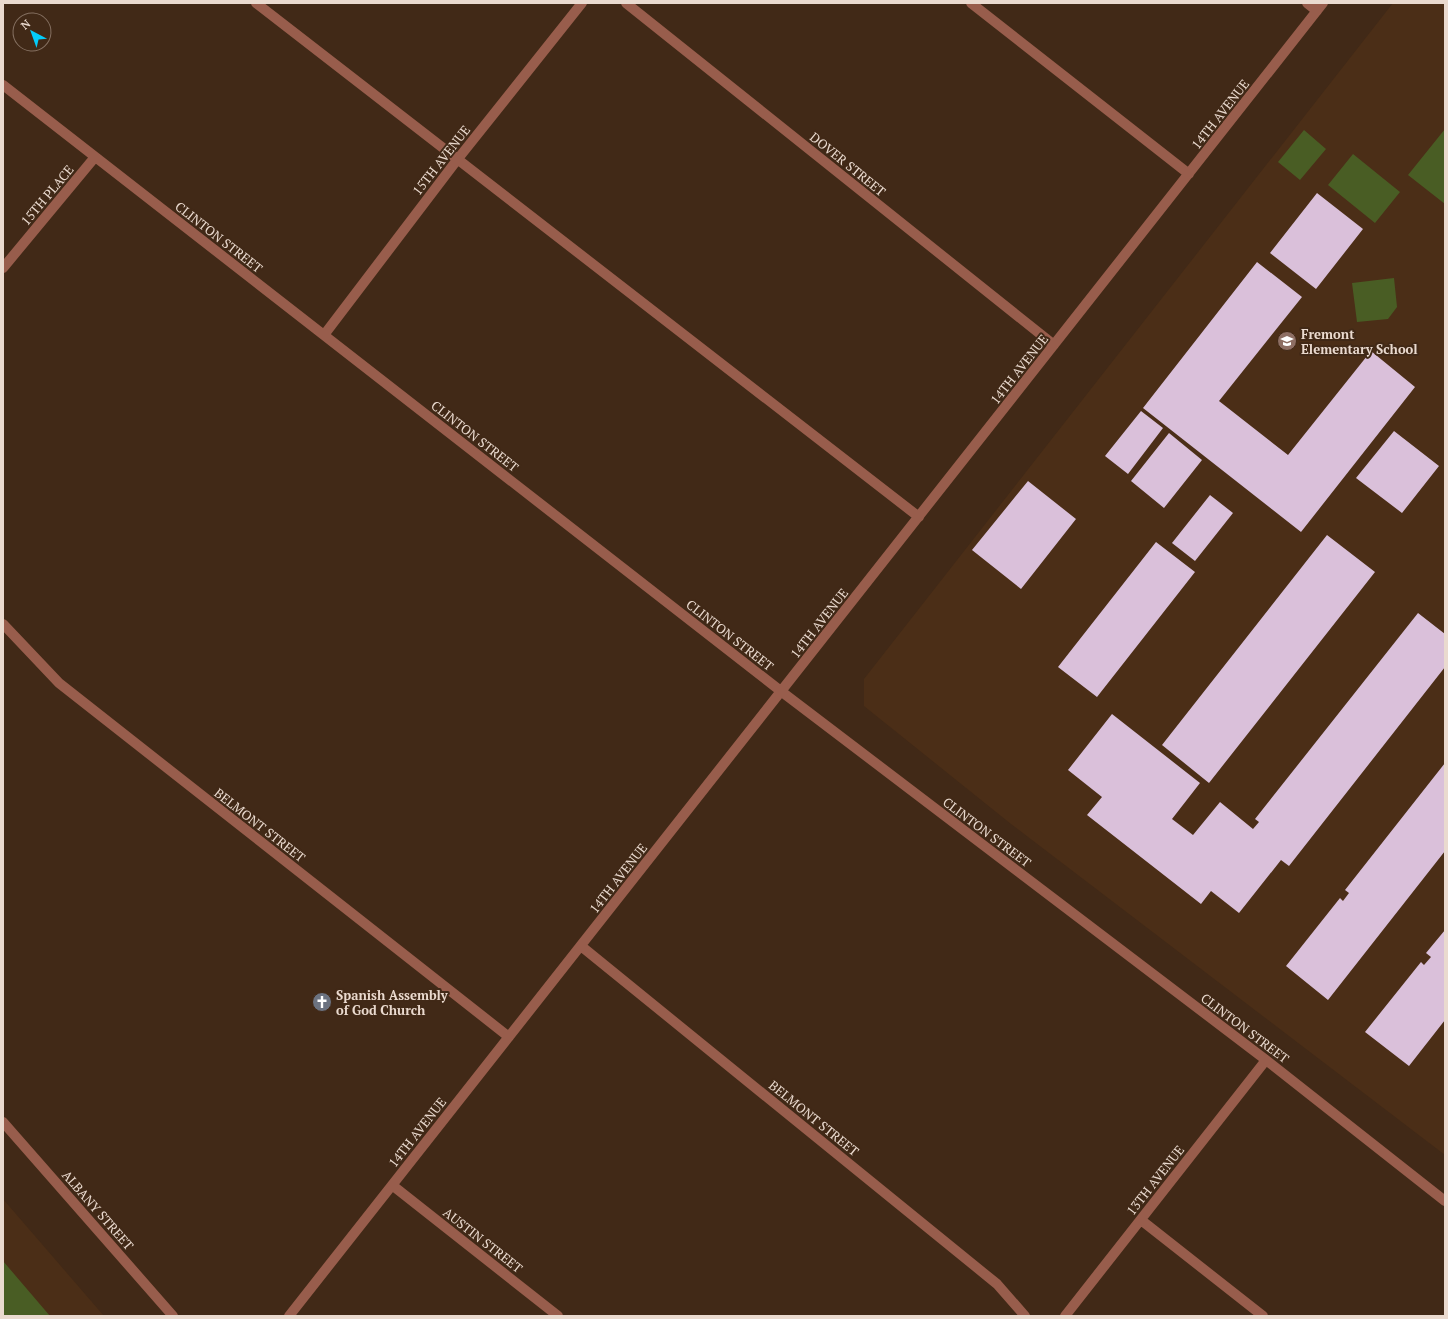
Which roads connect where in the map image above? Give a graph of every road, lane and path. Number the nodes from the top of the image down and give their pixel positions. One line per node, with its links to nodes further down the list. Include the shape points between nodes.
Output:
1 (256, 3): 9 (street)
2 (582, 3): 9 (street, 15TH AVENUE)
3 (626, 3): 13 (street, DOVER STREET)
4 (971, 3): 10 (street)
5 (1307, 3): 6 (street)
6 (1320, 7): 10 (street, 14TH AVENUE)
7 (3, 85): 8 (street, CLINTON STREET)
8 (95, 157): 11 (street, 15TH PLACE); 12 (street, CLINTON STREET)
9 (456, 160): 12 (street, 15TH AVENUE); 14 (street)
10 (1190, 174): 13 (street, 14TH AVENUE)
11 (3, 268)
12 (324, 334): 16 (street, CLINTON STREET)
13 (1054, 345): 14 (street, 14TH AVENUE)
14 (919, 517): 16 (street, 14TH AVENUE)
15 (3, 624): 18 (street, BELMONT STREET, via 59,683)
16 (782, 692): 17 (street, 14TH AVENUE); 19 (street, CLINTON STREET)
17 (580, 946): 18 (street, 14TH AVENUE); 27 (street, BELMONT STREET, via 997,1284)
18 (509, 1037): 21 (street, 14TH AVENUE)
19 (1266, 1060): 22 (street, CLINTON STREET); 23 (street, 13TH AVENUE)
20 (3, 1122): 24 (street, ALBANY STREET)
21 (392, 1185): 25 (street, 14TH AVENUE); 26 (street, AUSTIN STREET)
22 (1445, 1201)
23 (1141, 1220): 28 (street, 13TH AVENUE); 29 (street)
24 (173, 1316)
25 (289, 1316)
26 (558, 1316)
27 (1025, 1316)
28 (1065, 1316)
29 (1263, 1316)

